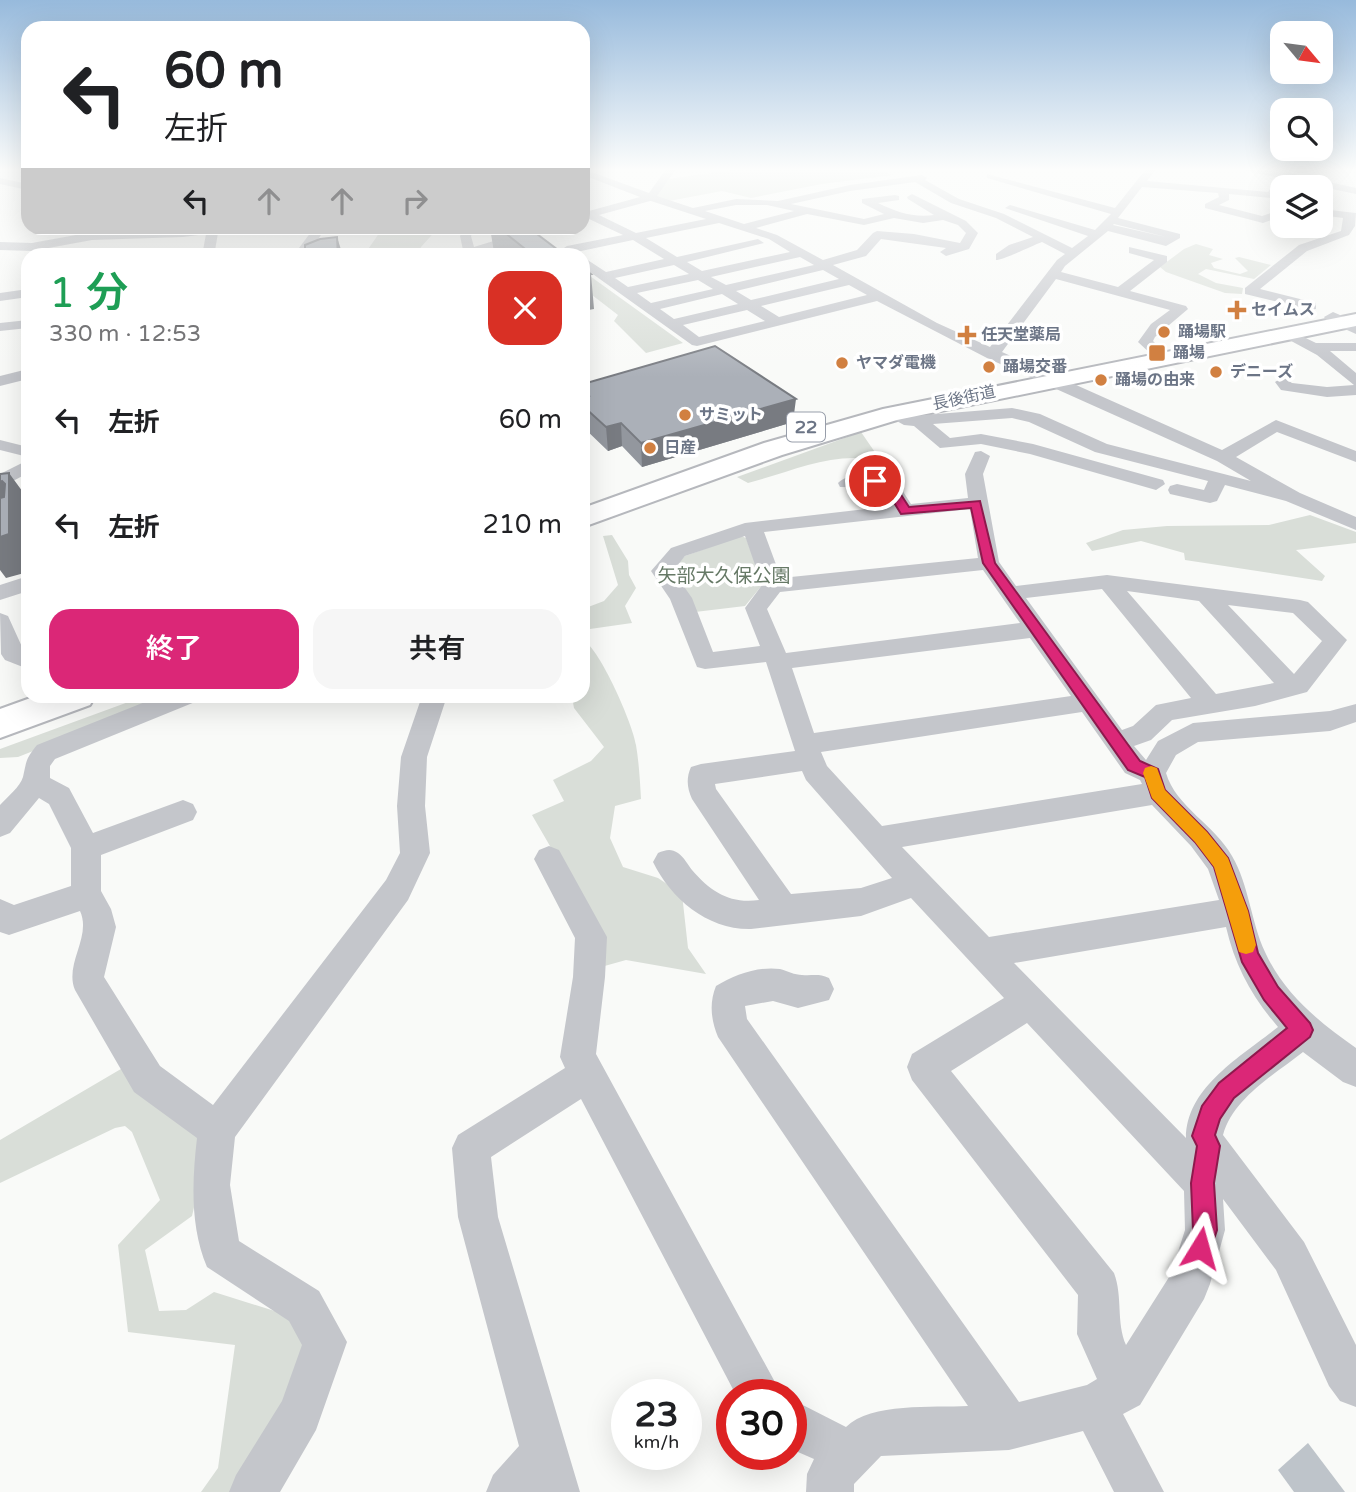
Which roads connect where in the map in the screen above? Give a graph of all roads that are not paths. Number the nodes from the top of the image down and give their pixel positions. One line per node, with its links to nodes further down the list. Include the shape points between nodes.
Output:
1 (78, 239): 18 (street, via 32,247)
2 (511, 239): 17 (street); 21 (street)
3 (602, 239): 15 (street)
4 (626, 239): 15 (street)
5 (640, 239): 19 (street)
6 (777, 239): 26 (street); 30 (street)
7 (876, 239): 22 (street)
8 (917, 239): 20 (street)
9 (969, 239): 20 (street)
10 (1038, 239): 28 (street)
11 (1045, 239): 23 (street)
12 (1093, 239): 23 (street)
13 (1121, 239): 39 (street, via 1163,258)
14 (1329, 239): 44 (street, via 1303,248 1250,291)
15 (606, 242): 17 (street)
16 (846, 242): 22 (street)
17 (560, 244)
18 (0, 246)
19 (662, 247): 25 (street); 30 (street)
20 (960, 247): 27 (street)
21 (480, 248)
22 (868, 249): 31 (street)
23 (1071, 252): 33 (street)
24 (590, 253): 29 (street)
25 (632, 253)
26 (800, 253): 31 (street); 34 (street)
27 (942, 253)
28 (1000, 257)
29 (609, 258)
30 (677, 261): 34 (street); 35 (street)
31 (823, 265): 36 (street); 37 (street)
32 (590, 266): 35 (street)
33 (1054, 274): 39 (street); 55 (street)
34 (699, 275): 37 (street); 38 (street)
35 (604, 276): 38 (street)
36 (849, 281): 42 (street); 43 (street)
37 (724, 290): 43 (street); 45 (street)
38 (624, 292): 45 (street)
39 (1120, 292): 54 (street, via 1181,309 1146,338)
40 (21, 294): 41 (street)
41 (0, 297)
42 (877, 297): 47 (street); 55 (street)
43 (749, 305): 47 (street); 48 (street)
44 (1311, 306)
45 (647, 308): 48 (street)
46 (1349, 320): 51 (main road, 長後街道 / 22); 54 (main road, 長後街道 / 22)
47 (776, 321): 48 (street, via 697,342)
48 (671, 324)
49 (21, 325): 50 (street)
50 (0, 327)
51 (1287, 333): 52 (street); 57 (main road, 長後街道 / 22)
52 (1312, 347): 53 (street); 59 (street)
53 (1356, 347)
54 (1156, 351): 57 (main road, 長後街道 / 22)
55 (992, 355): 57 (street)
56 (21, 376): 58 (street)
57 (1045, 376): 62 (main road, 長後街道 / 22); 69 (street); 78 (main road, 長後街道 / 22, via 916,398 824,421)
58 (0, 381)
59 (1356, 381)
60 (1283, 382): 61 (street, via 1287,387 1327,392)
61 (1356, 390)
62 (892, 414): 63 (street); 81 (main road, 長後街道 / 22, via 773,449)
63 (919, 421): 72 (street, via 1012,413 1049,423 1101,448); 75 (street, via 946,444 981,439)
64 (0, 445): 65 (street)
65 (21, 452)
66 (21, 454): 67 (street)
67 (0, 456)
68 (981, 456): 79 (street, via 974,474)
69 (1223, 457): 70 (street, via 1276,425); 77 (street)
70 (1356, 457)
71 (21, 469): 73 (street)
72 (1219, 478): 76 (street, via 1210,497); 77 (street)
73 (0, 482)
74 (847, 483): 80 (street, via 888,483)
75 (1156, 484)
76 (1177, 490)
77 (1293, 497): 82 (street)
78 (590, 503)
79 (976, 503): 80 (street); 84 (street)
80 (905, 511): 83 (street)
81 (590, 515)
82 (1356, 524)
83 (752, 527): 87 (street); 94 (street, via 678,552 662,571 681,598 705,661)
84 (989, 563): 87 (street); 89 (street)
85 (1107, 582): 89 (street); 90 (street); 101 (street)
86 (21, 586): 88 (street)
87 (772, 586): 94 (street, via 756,608)
88 (0, 593)
89 (1012, 593): 92 (street)
90 (1206, 595): 95 (street); 95 (street, via 1300,607 1335,640)
91 (0, 621): 93 (street, via 13,654)
92 (1037, 629): 94 (street); 97 (street)
93 (21, 658)
94 (776, 658): 106 (street)
95 (1292, 687): 101 (street)
96 (21, 698): 102 (main road)
97 (1090, 702): 105 (street); 106 (street)
98 (57, 703): 104 (main road)
99 (169, 703): 107 (street, via 46,752 37,764)
100 (433, 703): 126 (street, via 414,757 411,806 415,853 397,890)
101 (1209, 704): 105 (street, via 1165,712 1142,733)
102 (0, 706)
103 (1356, 713): 108 (street, via 1330,721 1193,733 1167,748)
104 (0, 724)
105 (1118, 742): 108 (street, via 1134,766)
106 (809, 751): 111 (street, via 816,772); 117 (street, via 701,775 702,791)
107 (36, 783): 110 (street); 112 (street, via 59,796)
108 (1155, 783): 111 (street); 118 (street, via 1221,863)
109 (183, 812): 112 (street)
110 (0, 825)
111 (875, 839): 115 (street)
112 (86, 848): 116 (street)
113 (549, 859): 125 (street, via 591,937 578,1057)
114 (668, 862): 117 (street, via 688,889 724,913)
115 (916, 883): 117 (street, via 861,902); 120 (street)
116 (86, 895): 119 (street, via 9,921); 126 (street, via 100,926 87,979 147,1079)
117 (783, 909)
118 (1238, 911): 120 (street); 123 (street, via 1249,956 1271,993)
119 (0, 913)
120 (985, 953): 122 (street)
121 (817, 989): 131 (street, via 739,989 728,998 730,1026)
122 (1031, 1001): 127 (street); 130 (street, via 925,1067 1099,1288 1099,1334)
123 (1302, 1030): 124 (street); 127 (street, via 1227,1090 1210,1114 1204,1136)
124 (1356, 1069)
125 (586, 1075): 128 (street); 134 (street, via 471,1148 478,1217)
126 (218, 1130): 135 (street, via 211,1185 221,1254 304,1306 325,1342 300,1414)
127 (1205, 1165): 129 (street, via 1290,1256); 130 (street, via 1205,1230 1189,1284)
128 (751, 1379)
129 (1356, 1385)
130 (1109, 1397): 131 (street); 138 (street)
131 (1009, 1427): 133 (street, via 871,1434)
132 (807, 1433): 133 (street)
133 (850, 1452): 137 (street, via 831,1474)
134 (550, 1473): 136 (street)
135 (253, 1492)
136 (510, 1492)
137 (830, 1492)
138 (1140, 1492)

